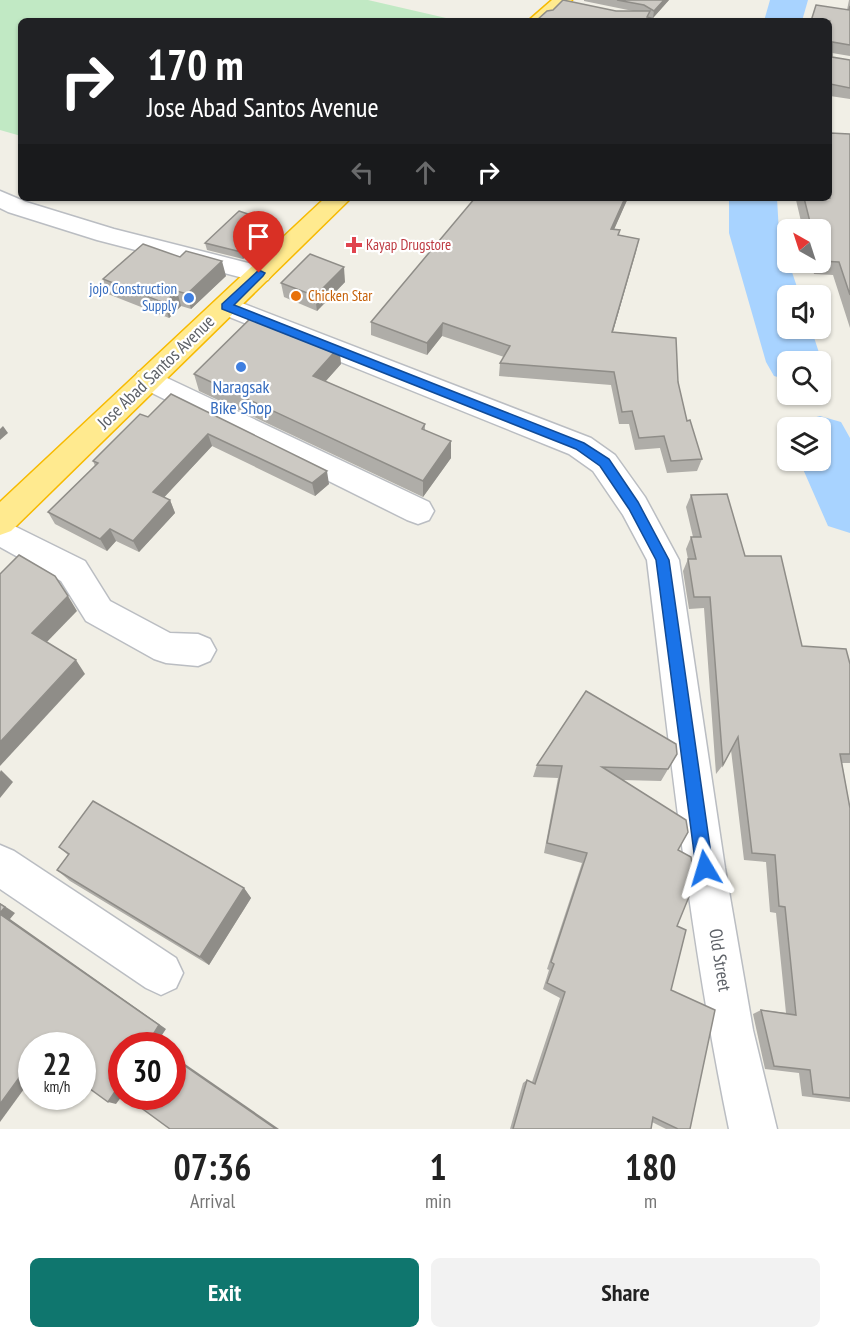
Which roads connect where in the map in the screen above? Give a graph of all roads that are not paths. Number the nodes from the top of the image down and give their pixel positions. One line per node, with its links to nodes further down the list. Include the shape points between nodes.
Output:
1 (567, 4): 2 (highway)
2 (543, 18)
3 (0, 198): 5 (street, via 106,236)
4 (336, 201): 5 (highway, Jose Abad Santos Avenue)
5 (259, 273): 6 (highway, Jose Abad Santos Avenue)
6 (226, 306): 7 (highway, Jose Abad Santos Avenue); 14 (street, Old Street, via 580,446 604,463 634,506 663,560 705,868)
7 (148, 379): 8 (street); 9 (highway, Jose Abad Santos Avenue)
8 (418, 511)
9 (0, 522)
10 (0, 532): 11 (street, via 73,571 99,611 166,648)
11 (198, 650)
12 (0, 865): 13 (street)
13 (161, 973)
14 (753, 1129)

